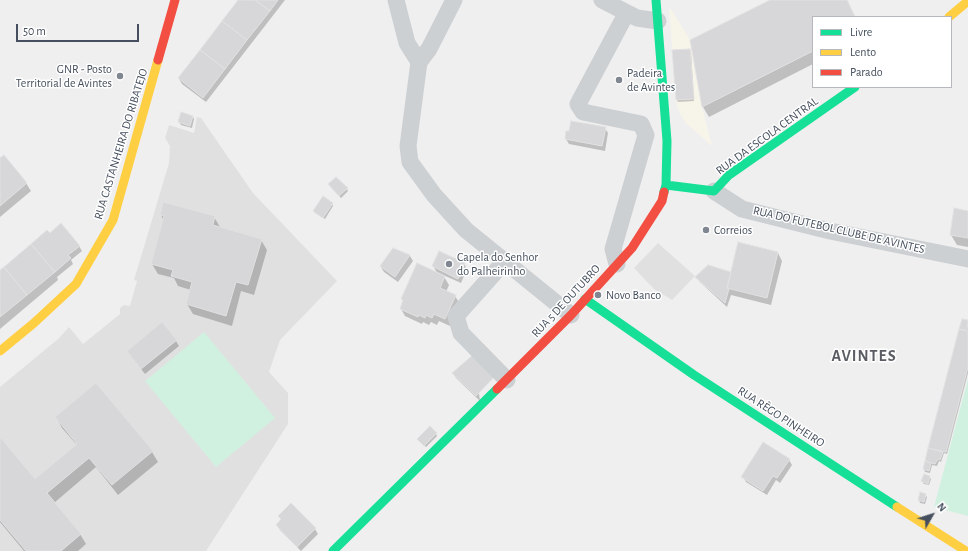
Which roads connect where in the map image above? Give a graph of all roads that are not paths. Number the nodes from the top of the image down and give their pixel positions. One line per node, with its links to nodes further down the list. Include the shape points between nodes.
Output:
1 (175, 0): 19 (street, RUA CASTANHEIRA DO RIBATEJO, via 114,220 76,284)
2 (396, 0): 10 (street, via 407,43)
3 (454, 0): 10 (street, via 429,49)
4 (602, 0): 7 (street)
5 (656, 0): 9 (street, RUA 5 DE OUTUBRO)
6 (968, 1): 8 (street)
7 (626, 14): 9 (street); 16 (street, via 578,104 583,112 641,124 646,135 613,249)
8 (950, 16)
9 (658, 21): 12 (street, RUA 5 DE OUTUBRO, via 666,121)
10 (419, 62): 15 (street, via 408,146 410,162 434,195 466,230)
11 (854, 88): 13 (street, RUA DA ESCOLA CENTRAL, via 729,175)
12 (666, 185): 13 (street, RUA DA ESCOLA CENTRAL); 16 (street, RUA 5 DE OUTUBRO, via 662,201 632,248)
13 (714, 191): 14 (street, RUA DO FUTEBOL CLUBE DE AVINTES, via 742,208 830,231)
14 (968, 259)
15 (505, 261): 18 (street); 20 (street, via 456,316 461,334)
16 (617, 264): 17 (street, RUA 5 DE OUTUBRO)
17 (585, 299): 18 (street, RUA 5 DE OUTUBRO); 22 (street, RUA RÊGO PINHEIRO, via 694,375)
18 (571, 314): 20 (street, RUA 5 DE OUTUBRO)
19 (0, 351)
20 (507, 380): 21 (street, RUA 5 DE OUTUBRO)
21 (333, 551)
22 (966, 551)

